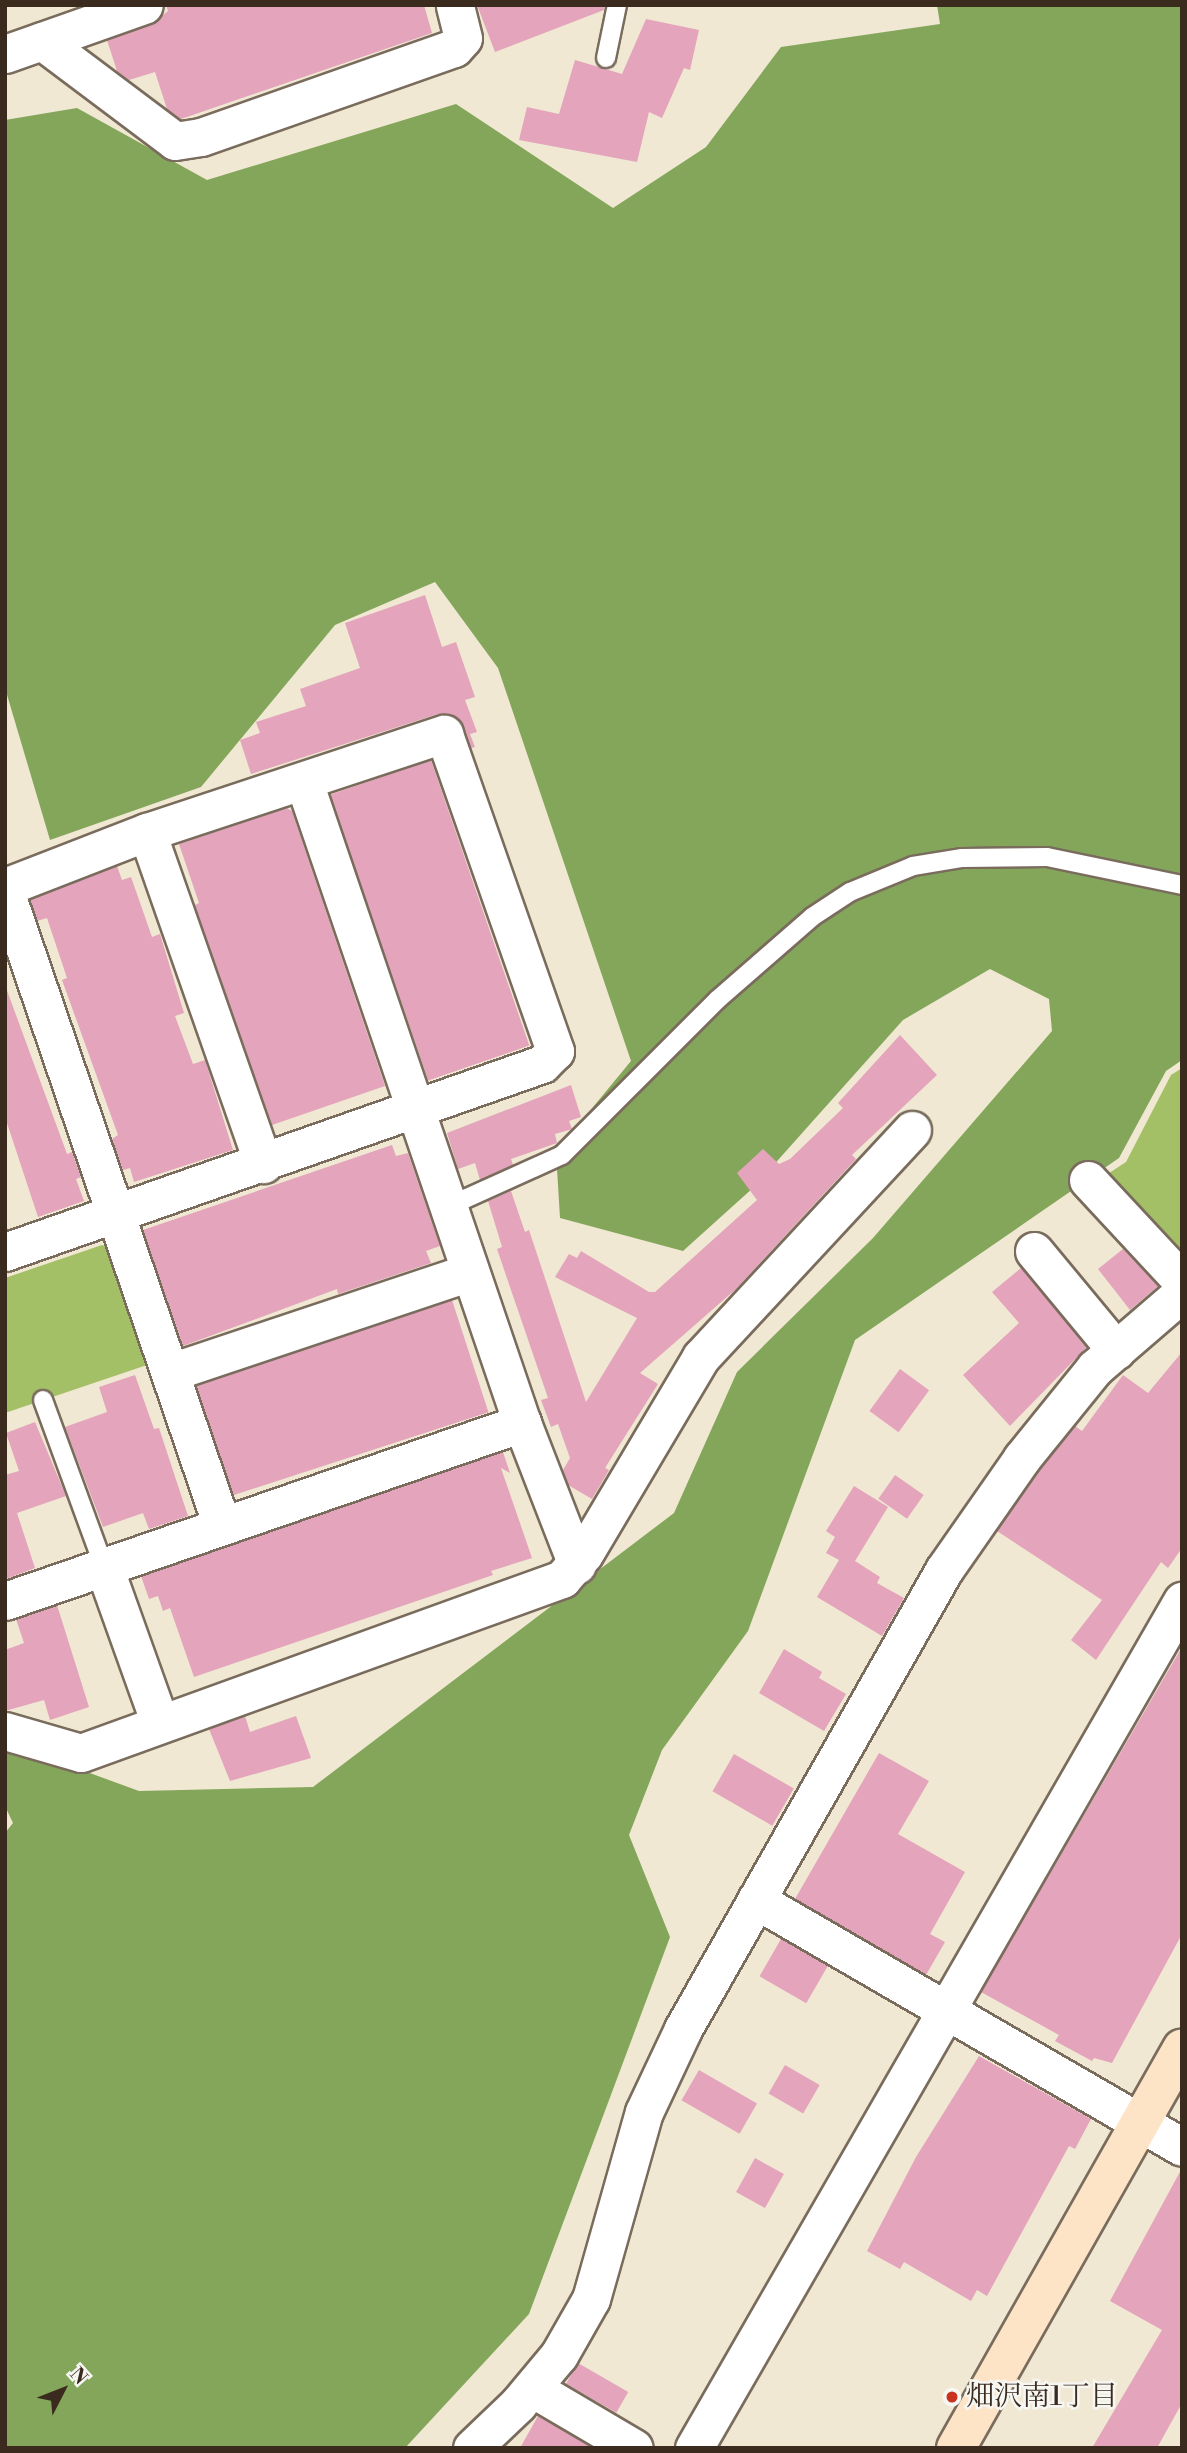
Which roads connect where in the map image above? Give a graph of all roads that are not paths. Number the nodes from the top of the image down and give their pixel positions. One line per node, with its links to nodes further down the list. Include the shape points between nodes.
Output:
1 (144, 5): 4 (street)
2 (456, 5): 4 (street, via 463,38 454,48 175,141)
3 (617, 5): 6 (lane)
4 (42, 41): 5 (street)
5 (5, 54)
6 (606, 58)
7 (304, 782): 8 (street); 11 (street); 11 (street, via 444,734 555,1051 542,1064)
8 (147, 832): 10 (street); 13 (street)
9 (1182, 885): 15 (lane, via 1047,857 962,858 913,866 850,892 813,917 717,1000 562,1155)
10 (5, 889): 16 (street)
11 (415, 1110): 13 (street); 15 (street)
12 (912, 1130): 27 (street, via 701,1357)
13 (263, 1164): 16 (street)
14 (1088, 1180): 20 (street)
15 (447, 1207): 19 (street)
16 (116, 1217): 18 (street); 23 (street)
17 (1034, 1251): 22 (street)
18 (5, 1252)
19 (470, 1272): 23 (street); 25 (street)
20 (1182, 1281)
21 (1182, 1293): 22 (street)
22 (1116, 1350): 33 (street, via 1095,1368 1022,1458 944,1570)
23 (170, 1372): 26 (street)
24 (43, 1401): 28 (lane)
25 (522, 1423): 26 (street); 27 (street)
26 (222, 1526): 28 (street)
27 (577, 1565): 31 (street, via 562,1578)
28 (104, 1567): 29 (street); 31 (street)
29 (5, 1601)
30 (1182, 1601): 34 (street)
31 (160, 1723): 32 (street, via 81,1753)
32 (5, 1731)
33 (756, 1900): 34 (street); 38 (street, via 683,2029 644,2112 592,2299 559,2355)
34 (946, 2008): 36 (street); 41 (street)
35 (1182, 2048): 36 (street)
36 (1139, 2123): 37 (street); 42 (street)
37 (1182, 2147)
38 (532, 2388): 39 (street); 40 (street)
39 (472, 2448)
40 (634, 2448)
41 (694, 2448)
42 (956, 2448)

